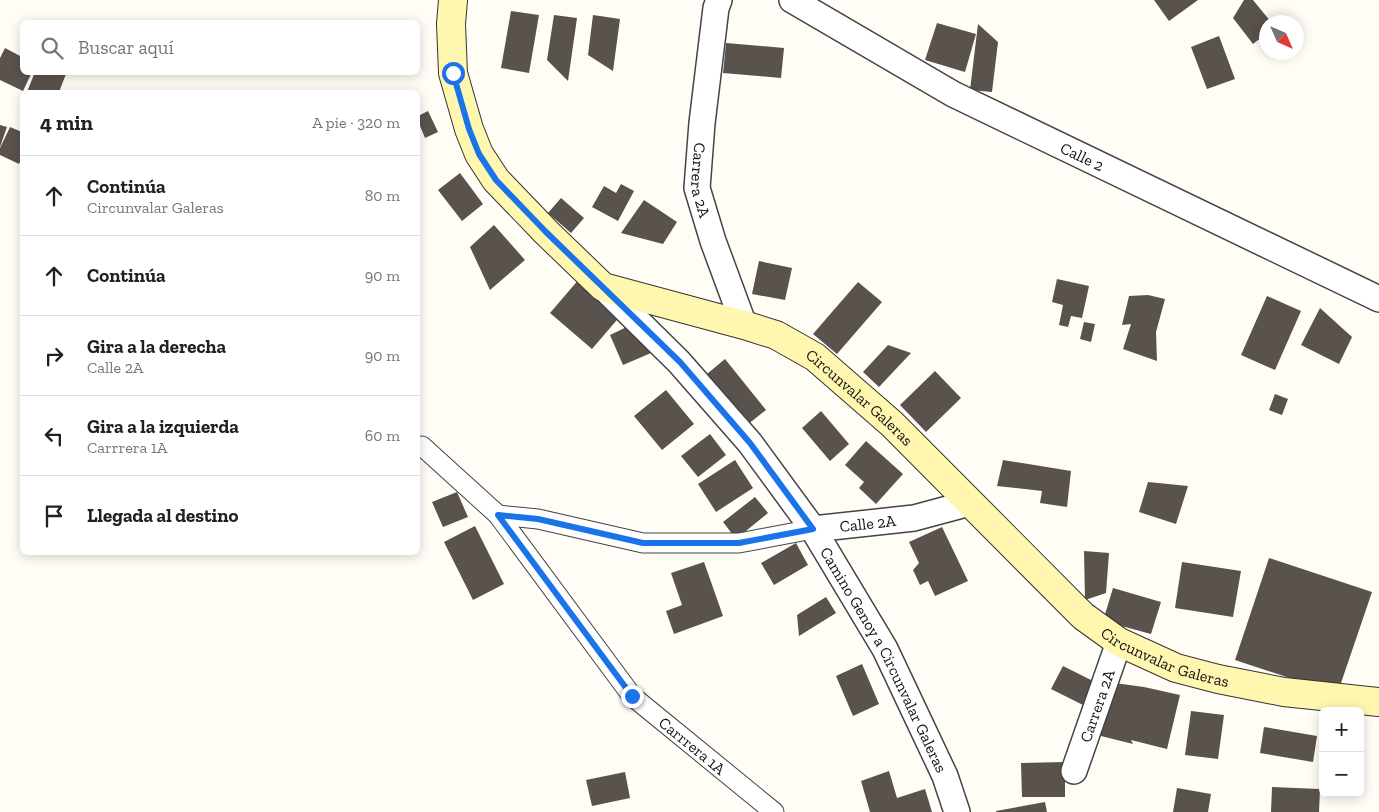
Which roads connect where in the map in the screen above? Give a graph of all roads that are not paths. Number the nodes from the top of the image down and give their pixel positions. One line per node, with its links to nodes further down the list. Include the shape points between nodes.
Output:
1 (453, 0): 4 (main road, Circunvalar Galeras, via 453,73 479,154 496,180)
2 (719, 0): 6 (street, Carrera 2A, via 702,123 697,188)
3 (792, 0): 5 (street, Calle 2, via 953,94)
4 (604, 288): 6 (main road, Circunvalar Galeras); 10 (street, Camino Genoy a Circunvalar Galeras, via 680,362 750,443)
5 (1379, 299)
6 (744, 325): 8 (main road, Circunvalar Galeras, via 776,335 815,357 892,424)
7 (422, 446): 9 (street, Carrrera 1A)
8 (970, 503): 10 (street, Calle 2A, via 914,518); 11 (main road, Circunvalar Galeras, via 1084,616)
9 (498, 515): 10 (street, Calle 2A, via 538,519 643,543 739,543); 14 (street, Carrrera 1A, via 632,696)
10 (813, 529): 15 (street, Camino Genoy a Circunvalar Galeras, via 886,649 945,776)
11 (1119, 642): 12 (main road, Circunvalar Galeras, via 1176,668 1218,679 1284,692); 13 (street, Carrera 2A)
12 (1379, 702)
13 (1074, 771)
14 (774, 812)
15 (957, 812)

